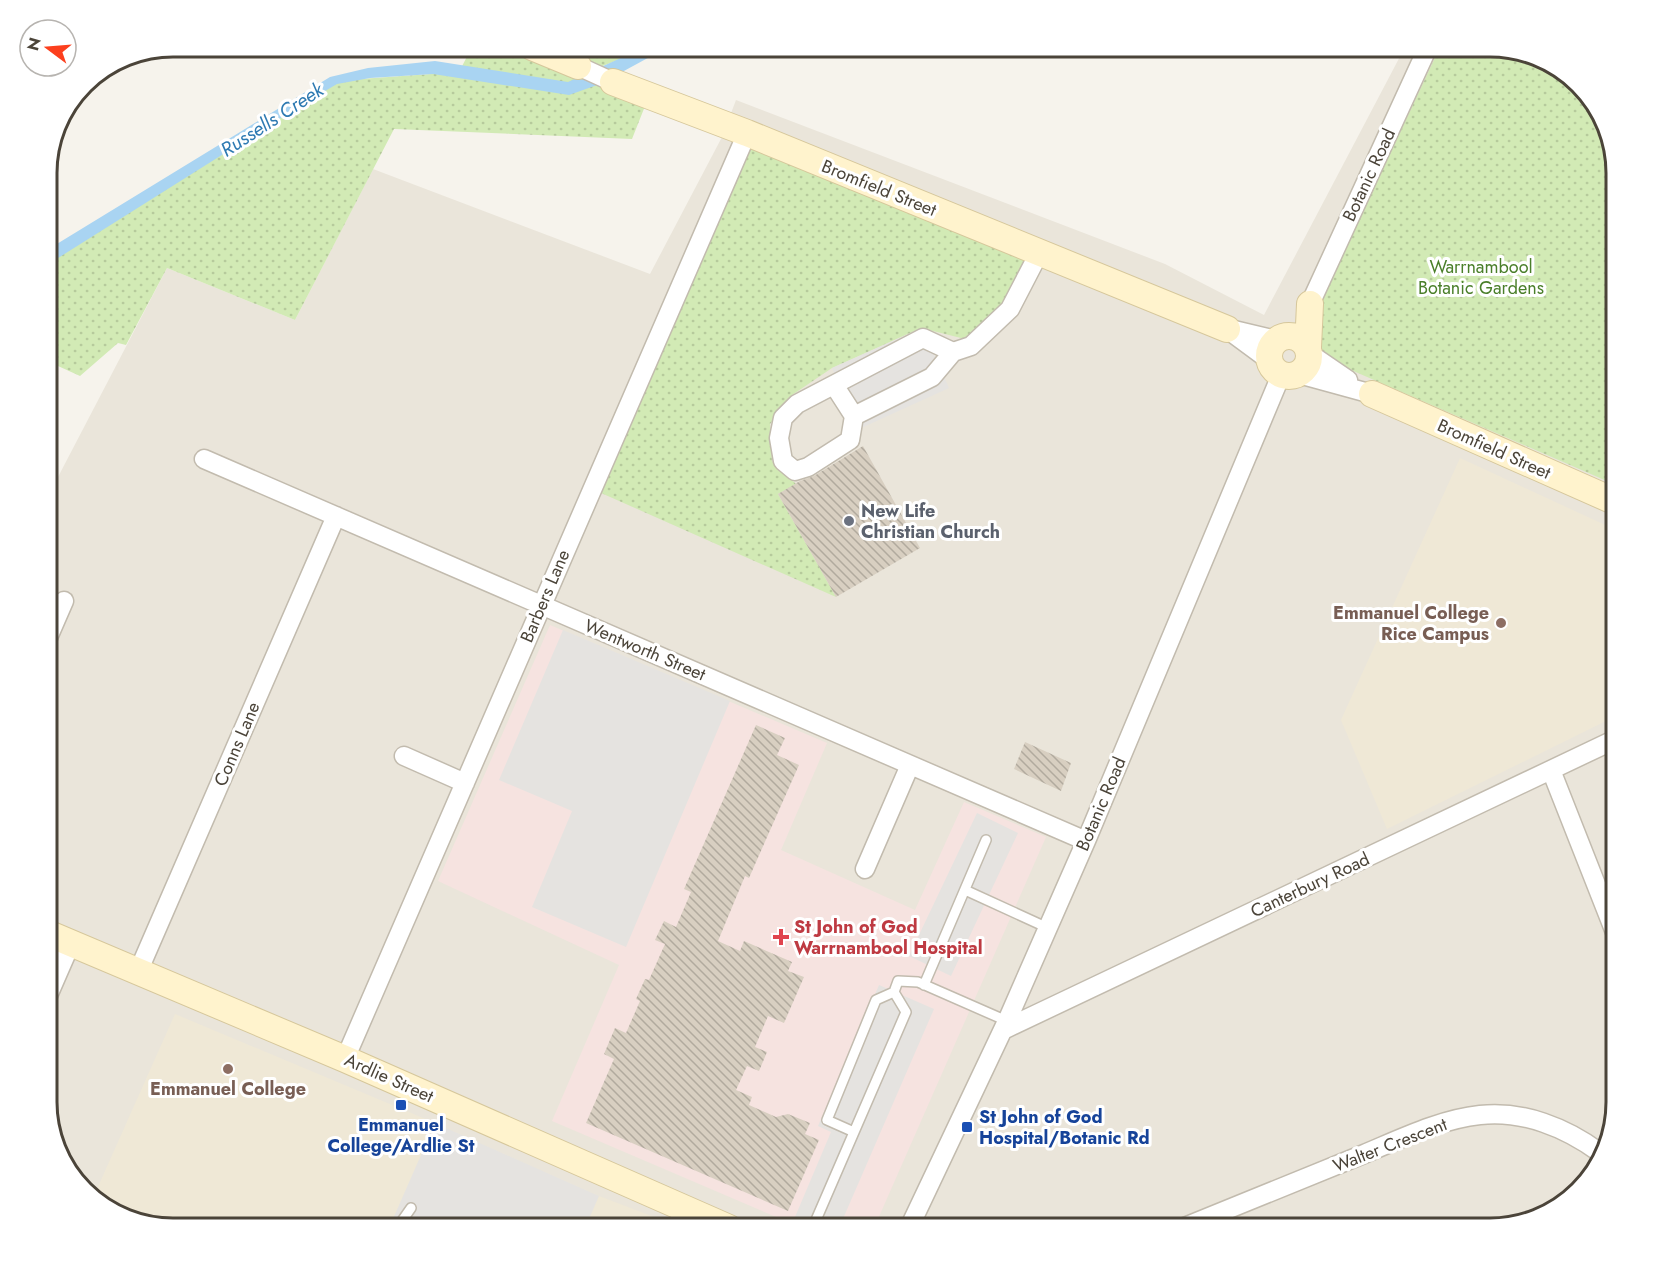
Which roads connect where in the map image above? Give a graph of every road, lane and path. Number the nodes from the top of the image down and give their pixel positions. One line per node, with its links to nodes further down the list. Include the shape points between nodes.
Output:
1 (557, 57): 3 (street, Bromfield Street)
2 (1423, 57): 7 (street, Botanic Road)
3 (578, 66): 4 (street, Bromfield Street)
4 (613, 82): 5 (street, Bromfield Street)
5 (747, 133): 6 (street, Bromfield Street); 18 (street, Barbers Lane)
6 (1039, 253): 8 (street, Bromfield Street); 9 (street, via 1010,309 971,346)
7 (1310, 304): 10 (street, Botanic Road)
8 (1227, 329): 10 (street, Bromfield Street)
9 (953, 352): 11 (street, via 923,338); 13 (street, via 932,377)
10 (1290, 355): 12 (street, Bromfield Street); 26 (street, Botanic Road)
11 (834, 385): 13 (street); 13 (street, via 797,404 783,418 779,438 783,461 795,471 808,467 850,440)
12 (1372, 394): 15 (street, Bromfield Street)
13 (854, 416)
14 (204, 459): 16 (street, Wentworth Street)
15 (1606, 497)
16 (336, 516): 18 (street, Wentworth Street); 33 (street, Conns Lane)
17 (64, 601): 19 (street)
18 (542, 605): 22 (street, Wentworth Street); 24 (street, Barbers Lane)
19 (57, 617)
20 (1606, 744): 23 (street, Canterbury Road)
21 (404, 756): 24 (street)
22 (910, 765): 26 (street, Wentworth Street); 27 (street)
23 (1551, 770): 29 (street); 37 (street, Canterbury Road)
24 (465, 783): 38 (street, Barbers Lane)
25 (986, 840): 28 (lane)
26 (1086, 841): 30 (street, Botanic Road)
27 (865, 869)
28 (965, 890): 30 (lane); 35 (lane)
29 (1606, 908)
30 (1048, 928): 37 (street, Botanic Road)
31 (57, 937): 32 (street, Ardlie Street)
32 (71, 943): 33 (street, Ardlie Street); 34 (street)
33 (138, 972): 38 (street, Ardlie Street)
34 (57, 975)
35 (924, 986): 36 (lane, via 898,981); 37 (lane)
36 (894, 992): 39 (lane, via 906,1012); 39 (lane, via 876,1000 827,1120)
37 (1005, 1025): 45 (street, Botanic Road)
38 (345, 1059): 43 (street, Ardlie Street)
39 (854, 1132): 44 (lane)
40 (1596, 1149): 46 (street, Walter Crescent, via 1548,1124 1514,1116 1480,1115 1432,1126)
41 (411, 1208): 42 (lane)
42 (404, 1218)
43 (706, 1218)
44 (817, 1218)
45 (914, 1218)
46 (1207, 1218)

